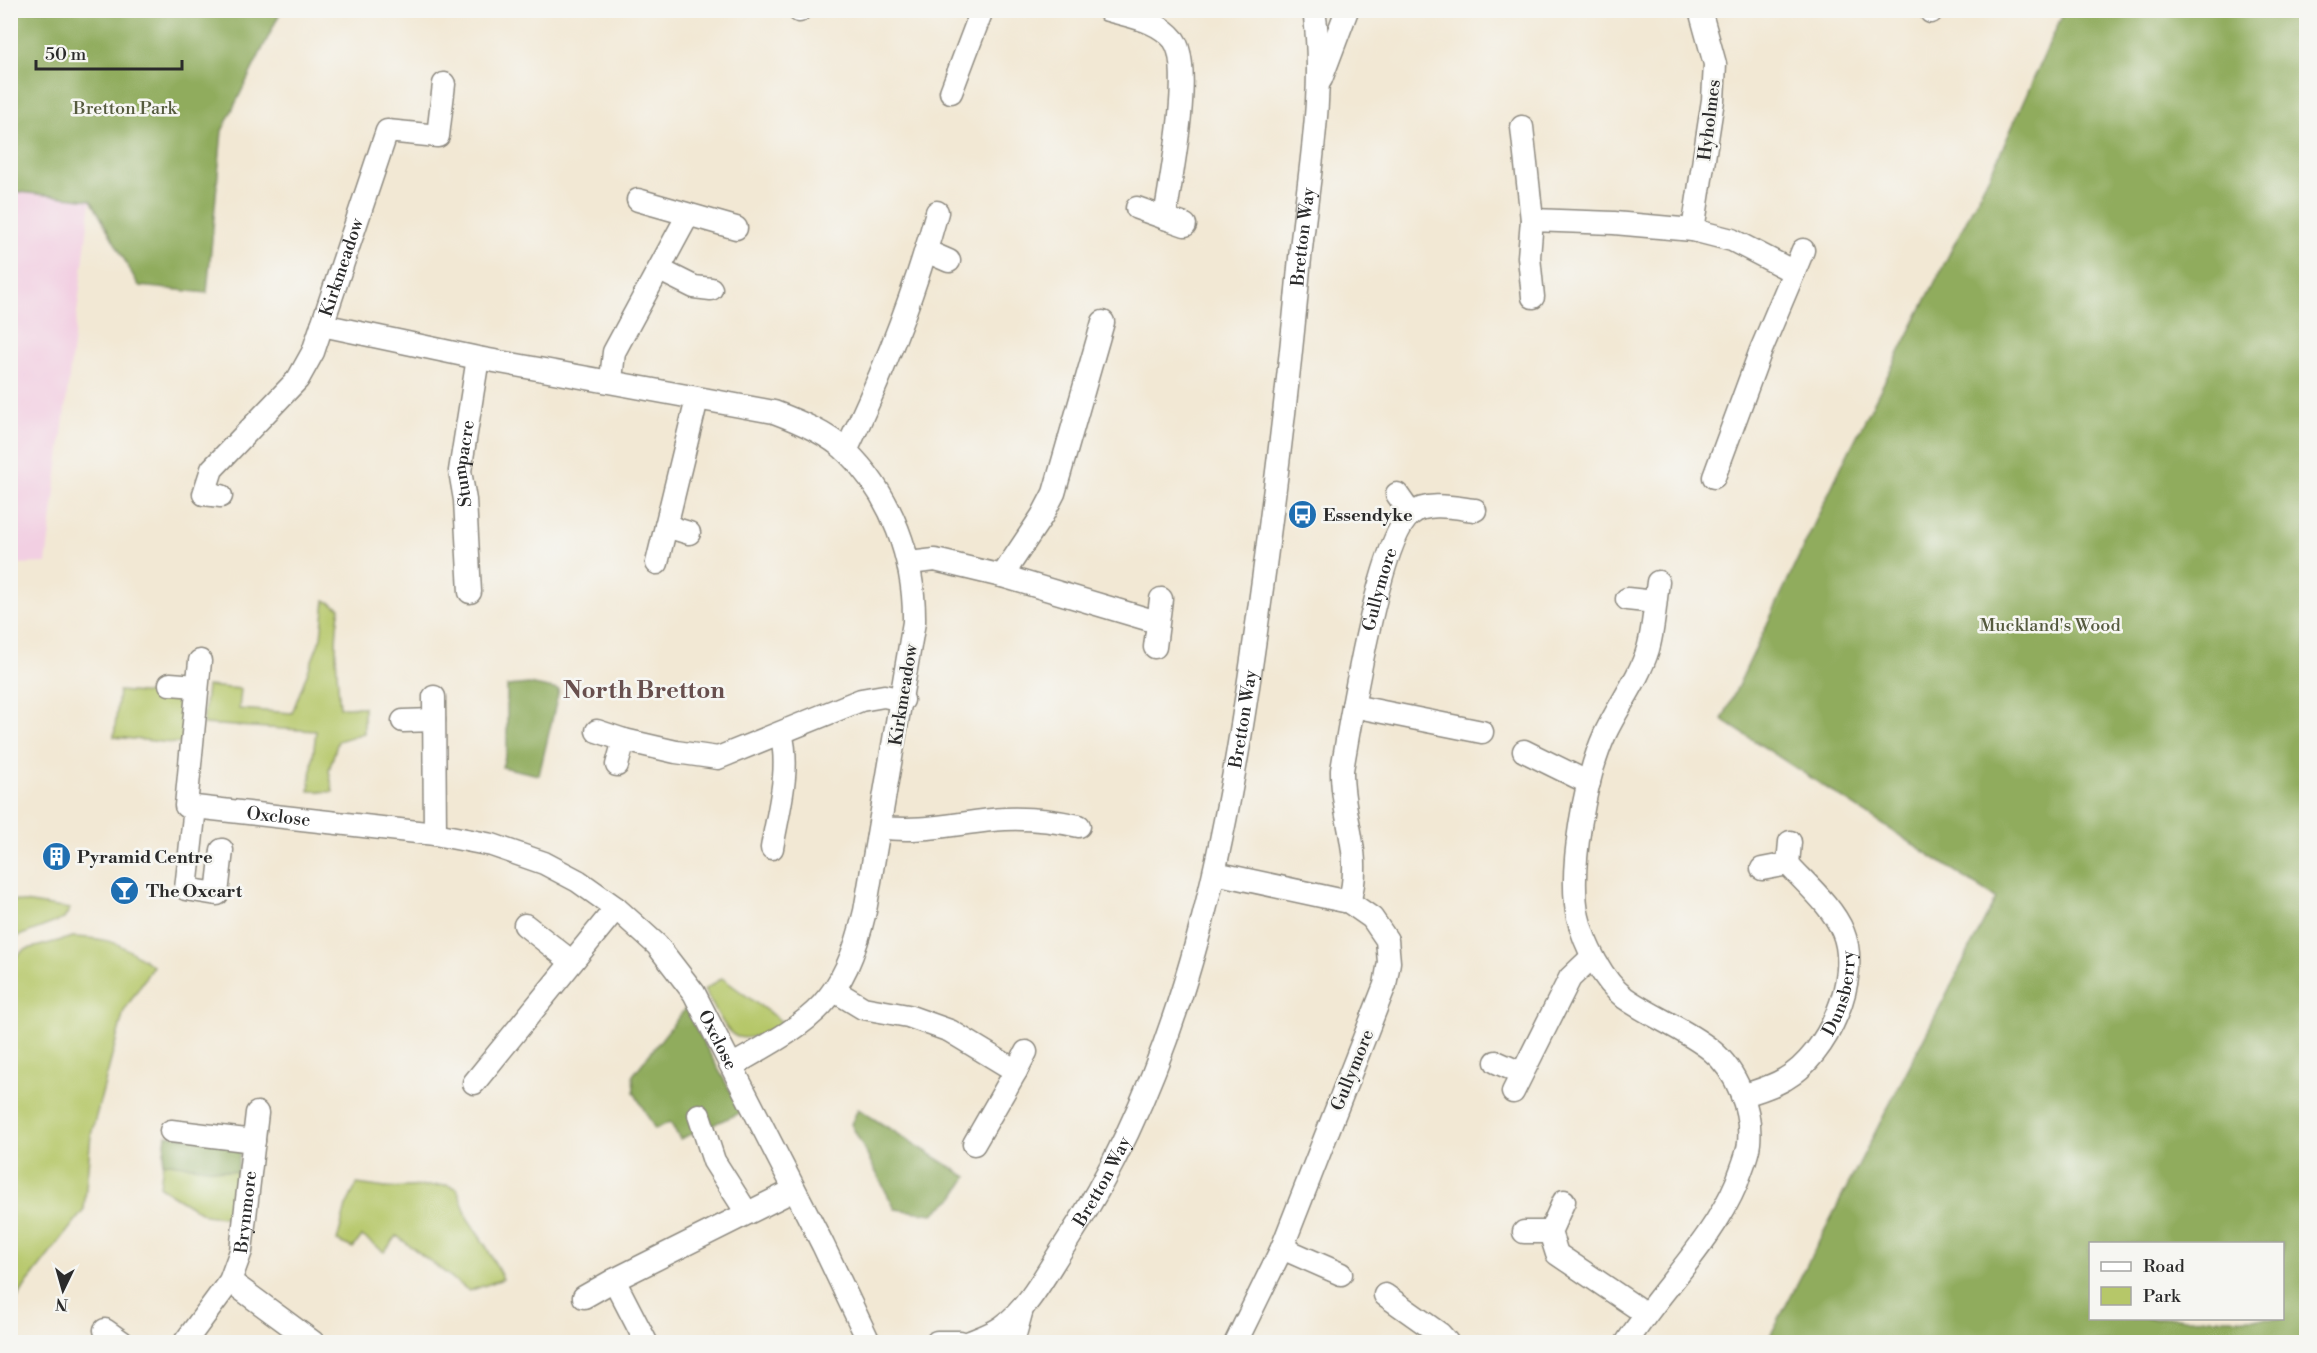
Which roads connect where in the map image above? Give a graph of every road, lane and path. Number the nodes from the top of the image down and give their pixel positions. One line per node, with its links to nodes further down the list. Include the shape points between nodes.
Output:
1 (982, 10): 8 (street)
2 (1108, 10): 11 (street, via 1155,24 1174,41 1182,62 1175,221)
3 (1314, 10): 7 (street, Bretton Way)
4 (1347, 10): 7 (street, Bretton Way)
5 (1700, 10): 16 (street, Hyholmes, via 1715,64)
6 (444, 84): 25 (street, Kirkmeadow, via 438,136 387,131)
7 (1318, 88): 67 (street, Bretton Way, via 1284,425 1245,712)
8 (951, 92)
9 (1522, 127): 14 (street)
10 (638, 200): 13 (street)
11 (1137, 208)
12 (937, 212): 18 (street)
13 (688, 215): 15 (street); 20 (street)
14 (1532, 220): 16 (street); 23 (street, via 1529,257)
15 (736, 228)
16 (1693, 230): 21 (street, via 1732,240)
17 (1803, 250): 21 (street)
18 (926, 251): 19 (street); 29 (street, via 875,387)
19 (949, 261)
20 (660, 270): 22 (street, via 694,287); 27 (street, via 614,352)
21 (1794, 272): 30 (street)
22 (711, 289)
23 (1533, 297)
24 (1104, 322): 39 (street, via 1105,354 1054,493)
25 (322, 326): 26 (street, Kirkmeadow); 32 (street, via 314,352 298,379 212,469)
26 (478, 358): 27 (street, Kirkmeadow); 40 (street, Stumpacre, via 460,471 465,500)
27 (611, 380): 28 (street, Kirkmeadow)
28 (697, 399): 29 (street, Kirkmeadow, via 774,412 800,422); 35 (street)
29 (846, 451): 38 (street, Kirkmeadow, via 892,514)
30 (1714, 464)
31 (1397, 494): 34 (street)
32 (210, 499)
33 (1475, 510): 34 (street, via 1431,507)
34 (1411, 514): 50 (street, Gullymore, via 1392,545 1386,564)
35 (666, 526): 36 (street); 37 (street)
36 (689, 533)
37 (657, 563)
38 (909, 563): 39 (street, via 935,560); 49 (street, Kirkmeadow, via 915,593 914,622)
39 (1002, 576): 43 (street)
40 (464, 578)
41 (1627, 598): 59 (street, via 1656,592 1648,649 1604,735)
42 (1161, 599): 43 (street)
43 (1157, 622): 44 (street)
44 (1155, 647)
45 (200, 661): 47 (street)
46 (170, 684): 47 (street)
47 (197, 686): 60 (street, via 186,806)
48 (434, 697): 51 (street)
49 (903, 700): 55 (street, via 884,696 861,700); 62 (street, Kirkmeadow)
50 (1353, 706): 54 (street, via 1427,731); 68 (street, Gullymore, via 1342,770 1342,792 1356,856)
51 (434, 720): 52 (street); 63 (street)
52 (403, 721)
53 (597, 731): 56 (street)
54 (1482, 732)
55 (781, 733): 56 (street, via 718,758); 64 (street, via 785,770)
56 (624, 740): 58 (street)
57 (1524, 751): 59 (street)
58 (617, 765)
59 (1589, 783): 71 (street, via 1576,882 1578,916)
60 (195, 807): 63 (street, Oxclose); 65 (street, via 186,889 217,894)
61 (1067, 816): 62 (street, via 911,829)
62 (880, 827): 73 (street, Kirkmeadow, via 856,950)
63 (435, 834): 69 (street, Oxclose, via 492,845 544,862)
64 (772, 848)
65 (222, 850)
66 (1762, 868): 77 (street, Dunsberry, via 1789,853 1843,931 1850,960 1843,1000 1813,1055 1786,1079)
67 (1215, 873): 68 (street, Gullymore); 94 (street, Bretton Way, via 1181,997 1142,1103 1083,1216)
68 (1349, 902): 88 (street, Gullymore, via 1372,918 1387,940 1385,985)
69 (616, 908): 72 (street); 75 (street, Oxclose, via 665,953 694,993)
70 (525, 925): 72 (street)
71 (1592, 957): 74 (street, via 1570,978 1517,1083); 77 (street, via 1624,997 1711,1049 1728,1067)
72 (572, 962): 76 (street, via 498,1070)
73 (835, 991): 75 (street, Kirkmeadow, via 814,1015); 82 (street, via 864,1008 908,1016 1021,1062)
74 (1496, 1062)
75 (733, 1065): 83 (street, Oxclose)
76 (474, 1083)
77 (1742, 1096): 95 (street, via 1748,1114 1749,1144 1737,1182 1715,1225)
78 (257, 1113): 81 (street, Brynmore)
79 (699, 1115): 85 (street, via 714,1161)
80 (171, 1131): 81 (street)
81 (254, 1141): 91 (street, Brynmore, via 241,1251)
82 (975, 1144)
83 (794, 1190): 85 (street); 96 (street, Oxclose)
84 (1564, 1201): 87 (street)
85 (747, 1213): 90 (street)
86 (1524, 1232): 87 (street)
87 (1550, 1232): 95 (street, via 1557,1254)
88 (1282, 1248): 89 (street); 105 (street, Gullymore)
89 (1341, 1274)
90 (614, 1280): 93 (street); 99 (street)
91 (230, 1281): 97 (street, Brynmore); 98 (street)
92 (1385, 1294): 106 (street)
93 (584, 1297)
94 (1023, 1307): 103 (street, Bretton Way, via 1002,1327); 104 (street, Bretton Way)
95 (1646, 1314): 107 (street)
96 (866, 1337): 100 (street, Oxclose)
97 (185, 1342)
98 (313, 1342)
99 (646, 1342)
100 (884, 1342)
101 (937, 1342): 102 (street)
102 (960, 1342)
103 (970, 1342)
104 (1013, 1342)
105 (1236, 1342)
106 (1447, 1342)
107 (1627, 1342)

